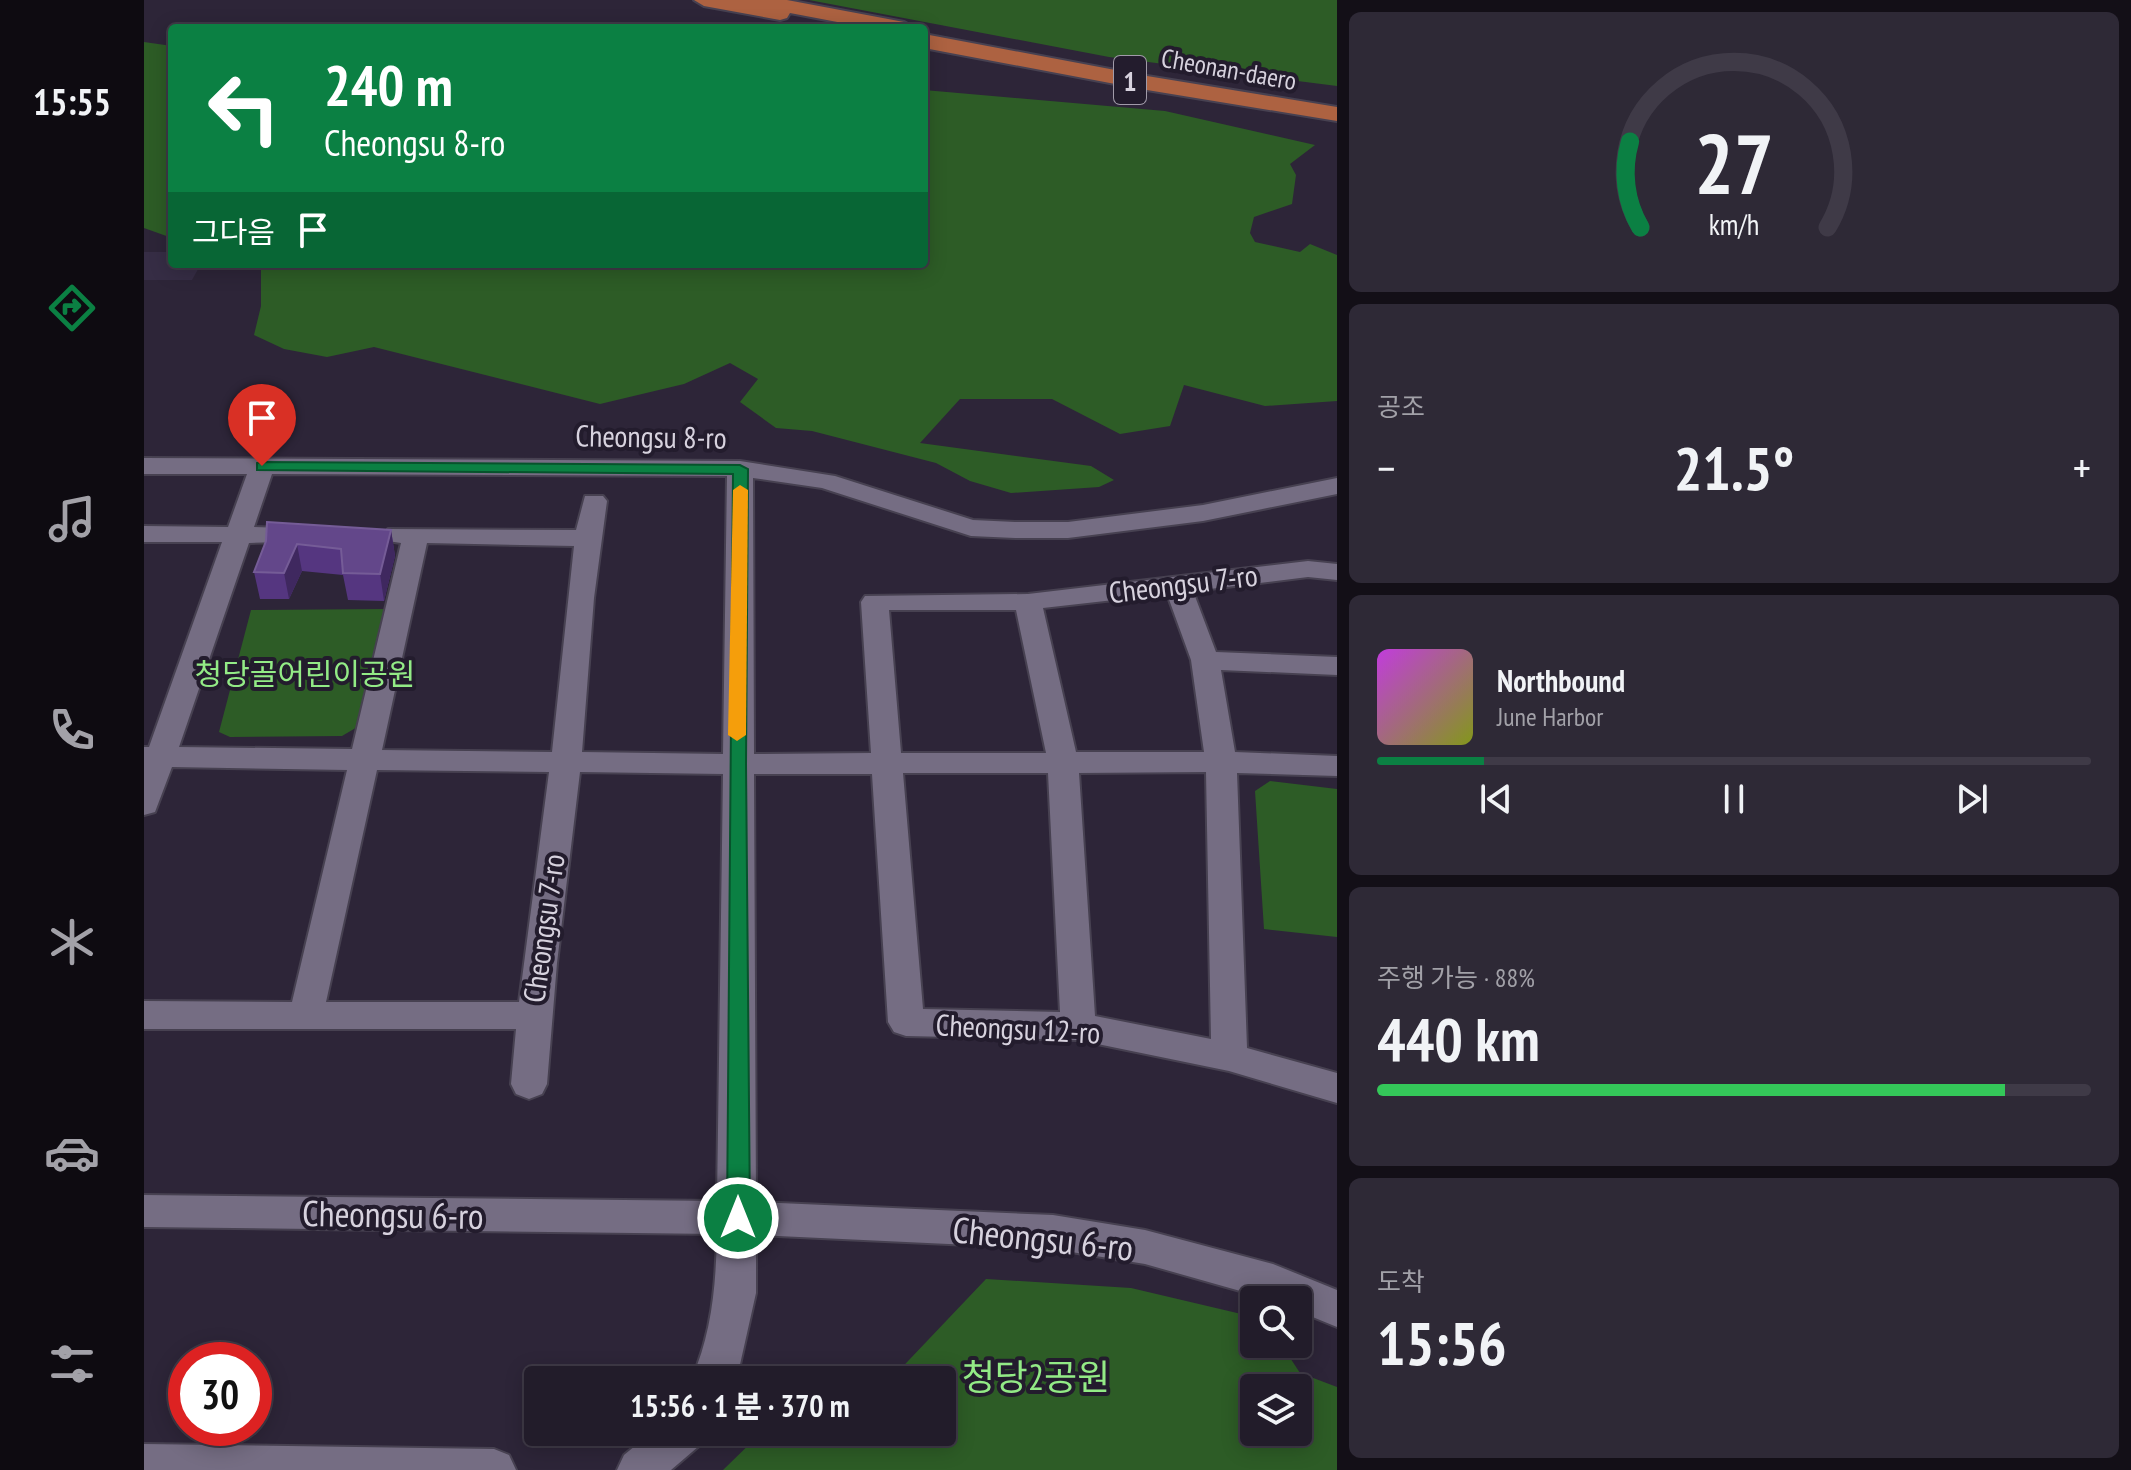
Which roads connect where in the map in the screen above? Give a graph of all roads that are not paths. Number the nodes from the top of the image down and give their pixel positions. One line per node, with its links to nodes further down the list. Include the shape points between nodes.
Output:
1 (704, 0): 3 (main road)
2 (753, 0): 4 (main road)
3 (832, 24)
4 (882, 24)
5 (928, 33): 7 (main road, Cheonan-daero / 1)
6 (928, 42): 8 (main road, Cheonan-daero / 1)
7 (1337, 104)
8 (1337, 114)
9 (144, 466): 10 (street, Cheongsu 8-ro)
10 (262, 466): 11 (street, Cheongsu 8-ro); 15 (street)
11 (740, 469): 12 (street, Cheongsu 8-ro, via 826,481 971,528 1015,530 1068,530 1203,513); 31 (street)
12 (1337, 486)
13 (594, 501): 19 (street, Cheongsu 7-ro)
14 (144, 534): 15 (street)
15 (236, 535): 16 (street); 25 (street)
16 (326, 535)
17 (371, 535): 18 (street)
18 (416, 535): 19 (street); 26 (street)
19 (587, 538): 27 (street, Cheongsu 7-ro)
20 (1337, 572): 21 (street, Cheongsu 7-ro, via 1308,569)
21 (1177, 584): 22 (street, Cheongsu 7-ro); 23 (street)
22 (1028, 602): 28 (street, Cheongsu 7-ro, via 875,602); 29 (street)
23 (1205, 660): 24 (street); 30 (street)
24 (1337, 666)
25 (153, 757): 26 (street); 33 (street)
26 (365, 759): 27 (street); 35 (street)
27 (566, 761): 31 (street); 36 (street, Cheongsu 7-ro)
28 (888, 761): 29 (street); 31 (street); 37 (street, Cheongsu 12-ro, via 906,1022)
29 (1063, 762): 30 (street); 37 (street)
30 (1221, 762): 32 (street); 38 (street)
31 (737, 764): 42 (street)
32 (1337, 766)
33 (144, 804)
34 (144, 1015): 35 (street, Cheongsu 7-ro)
35 (306, 1015): 36 (street, Cheongsu 7-ro)
36 (533, 1016): 39 (street)
37 (1078, 1026): 38 (street, Cheongsu 12-ro)
38 (1229, 1057): 40 (street, Cheongsu 12-ro)
39 (529, 1084)
40 (1337, 1088)
41 (144, 1211): 42 (street, Cheongsu 6-ro)
42 (738, 1218): 43 (street, Cheongsu 6-ro, via 1053,1232 1145,1247 1273,1282); 44 (street, via 736,1293)
43 (1337, 1309)
44 (719, 1366)
45 (667, 1446): 49 (street)
46 (144, 1465): 47 (street)
47 (200, 1468): 48 (street)
48 (494, 1470)
49 (639, 1470)

